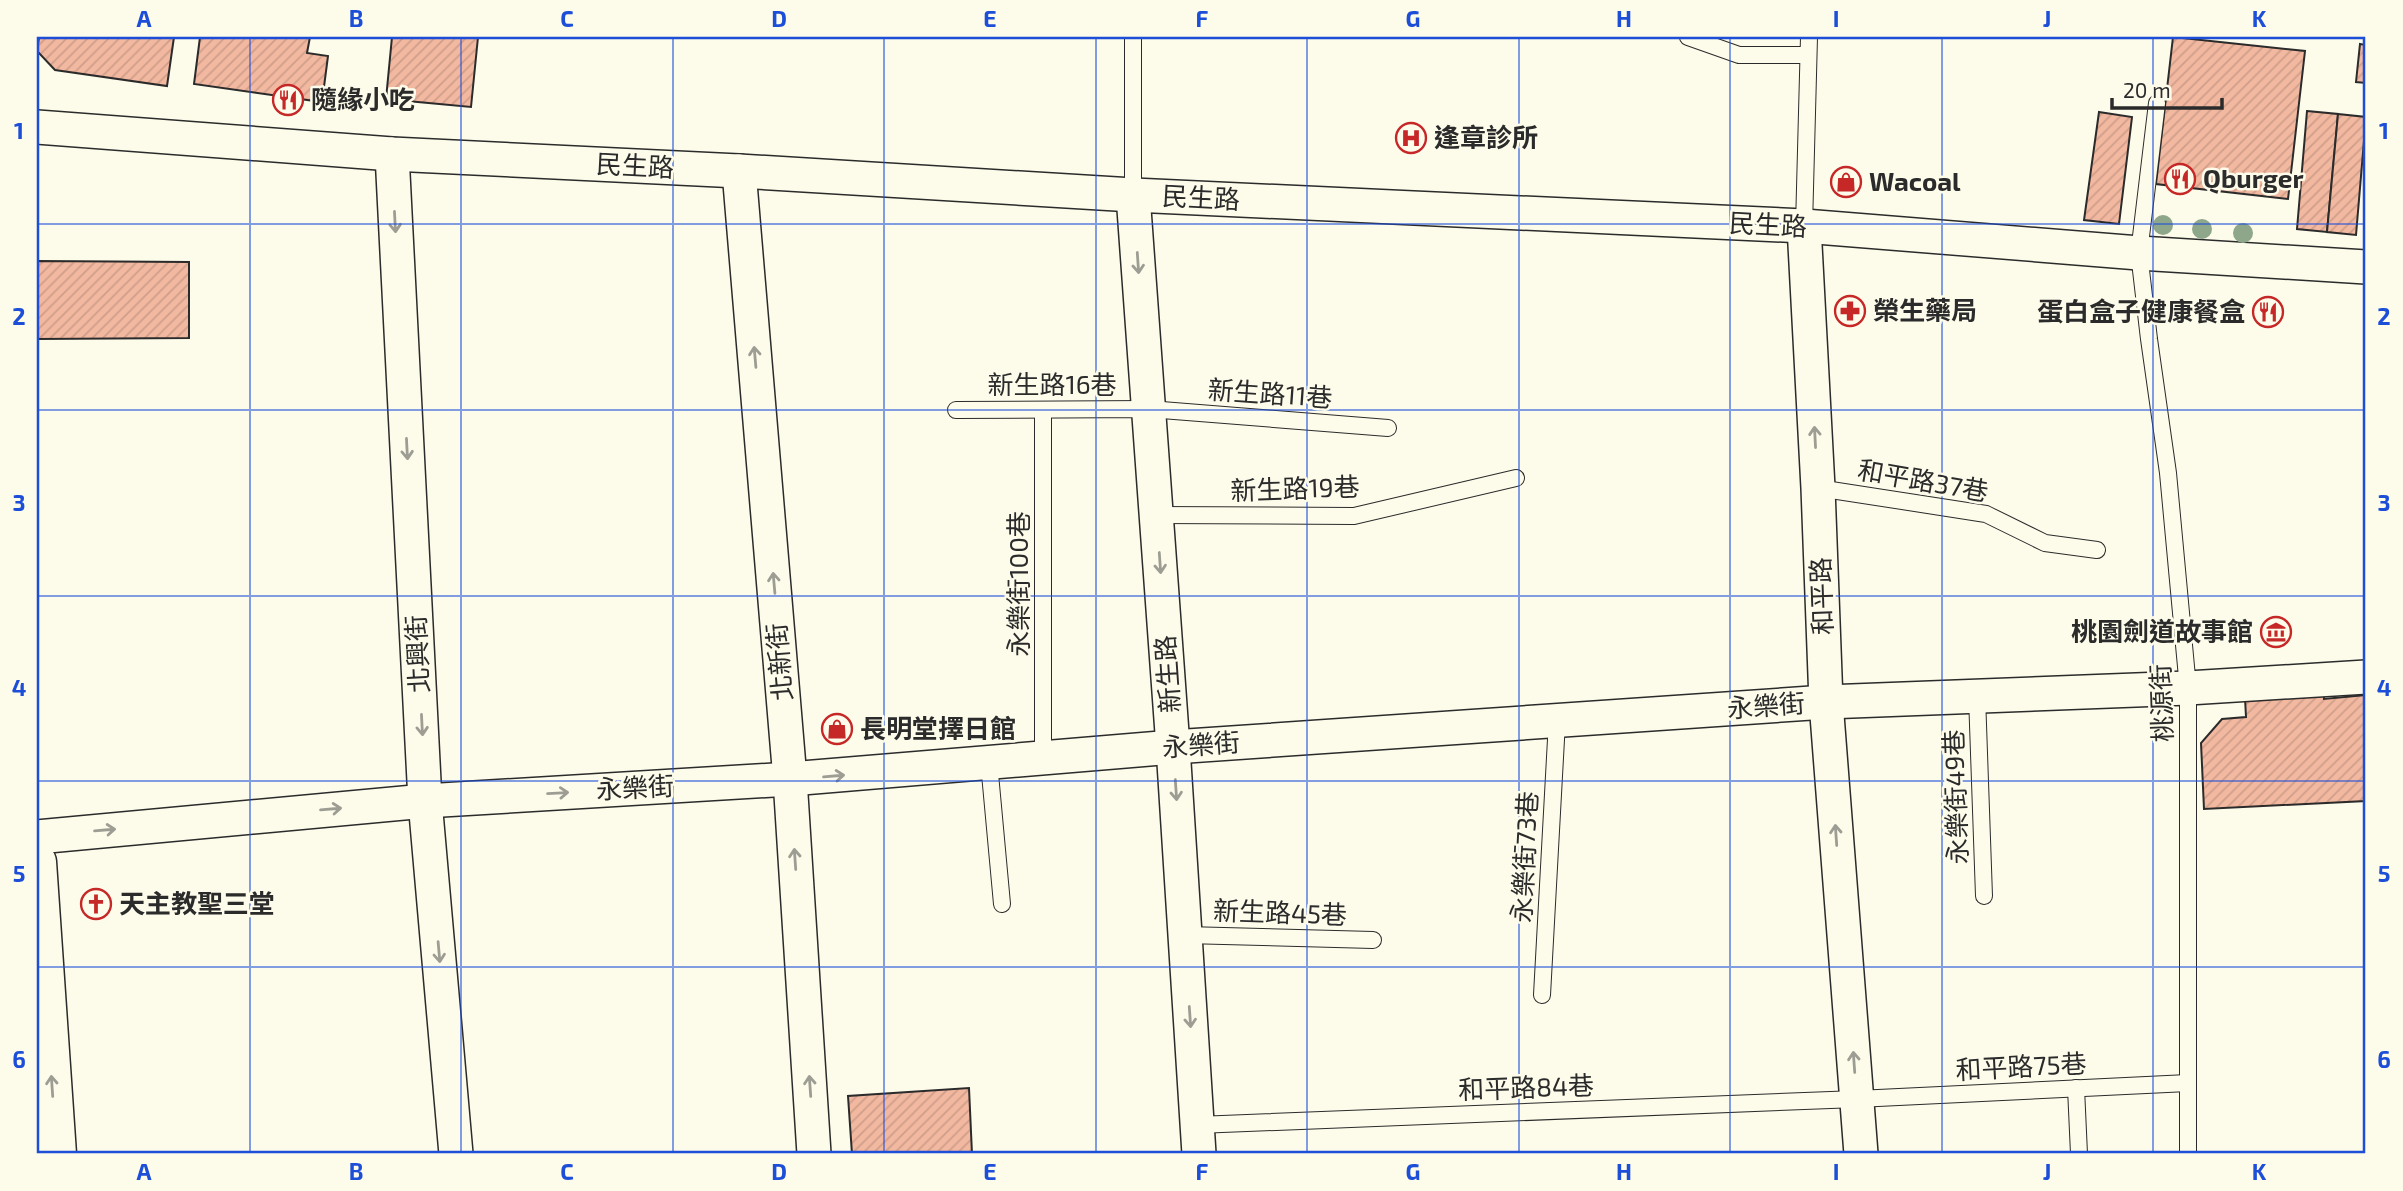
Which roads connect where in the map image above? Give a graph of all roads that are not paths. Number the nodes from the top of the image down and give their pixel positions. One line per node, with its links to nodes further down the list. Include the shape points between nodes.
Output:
1 (1133, 37): 9 (lane)
2 (1688, 37): 4 (lane, via 1739,55)
3 (1809, 37): 4 (lane, 和平路)
4 (1808, 55): 10 (lane, 和平路)
5 (2157, 103): 11 (lane, 桃源街)
6 (37, 127): 7 (street, 民生路)
7 (392, 154): 8 (street, 民生路); 30 (street, 北興街, one-way to 30)
8 (740, 171): 9 (street, 民生路); 29 (street, 北新街, one-way to 8)
9 (1133, 195): 10 (street, 民生路); 13 (street, 新生路, one-way to 13)
10 (1804, 226): 11 (street, 民生路); 18 (street, 和平路, one-way to 10)
11 (2139, 253): 12 (street, 民生路); 22 (lane, 桃源街, via 2168,473)
12 (2366, 267)
13 (1149, 409): 15 (lane, 新生路16巷); 16 (lane, 新生路11巷); 19 (street, 新生路)
14 (956, 410): 15 (lane, 新生路16巷)
15 (1043, 410): 27 (lane, 永樂街100巷)
16 (1388, 428)
17 (1516, 478): 19 (lane, 新生路19巷, via 1354,516)
18 (1818, 488): 20 (lane, 和平路37巷, via 1986,514 2045,542); 24 (street, 和平路)
19 (1156, 515): 26 (street, 新生路, one-way to 26)
20 (2097, 550)
21 (2366, 677): 22 (street, 永樂街)
22 (2188, 688): 23 (street, 永樂街); 38 (lane, 桃源街)
23 (1978, 696): 24 (street, 永樂街); 33 (lane, 永樂街49巷)
24 (1826, 702): 25 (street, 永樂街); 40 (street, 和平路, one-way to 24)
25 (1557, 721): 26 (street, 永樂街); 37 (lane, 永樂街73巷)
26 (1173, 747): 27 (street, 永樂街); 35 (street, 新生路, one-way to 35)
27 (1044, 758): 28 (street, 永樂街)
28 (989, 763): 29 (street, 永樂街, one-way to 28); 34 (lane)
29 (790, 779): 30 (street, 永樂街, one-way to 29); 44 (street, 北新街, one-way to 29)
30 (425, 801): 31 (street, 永樂街, one-way to 30); 43 (street, 北興街, one-way to 43)
31 (37, 837)
32 (37, 862): 42 (main road, one-way to 32)
33 (1984, 896)
34 (1002, 904)
35 (1185, 935): 36 (lane, 新生路45巷); 41 (street, 新生路, one-way to 41)
36 (1373, 940)
37 (1542, 995)
38 (2188, 1083): 39 (lane, 和平路75巷); 47 (lane, 桃源街)
39 (2076, 1088): 40 (lane, 和平路75巷); 46 (lane)
40 (1857, 1099): 41 (lane, 和平路84巷); 45 (street, 和平路)
41 (1198, 1140)
42 (57, 1154)
43 (456, 1154)
44 (814, 1154)
45 (1861, 1154)
46 (2079, 1154)
47 (2188, 1154)

